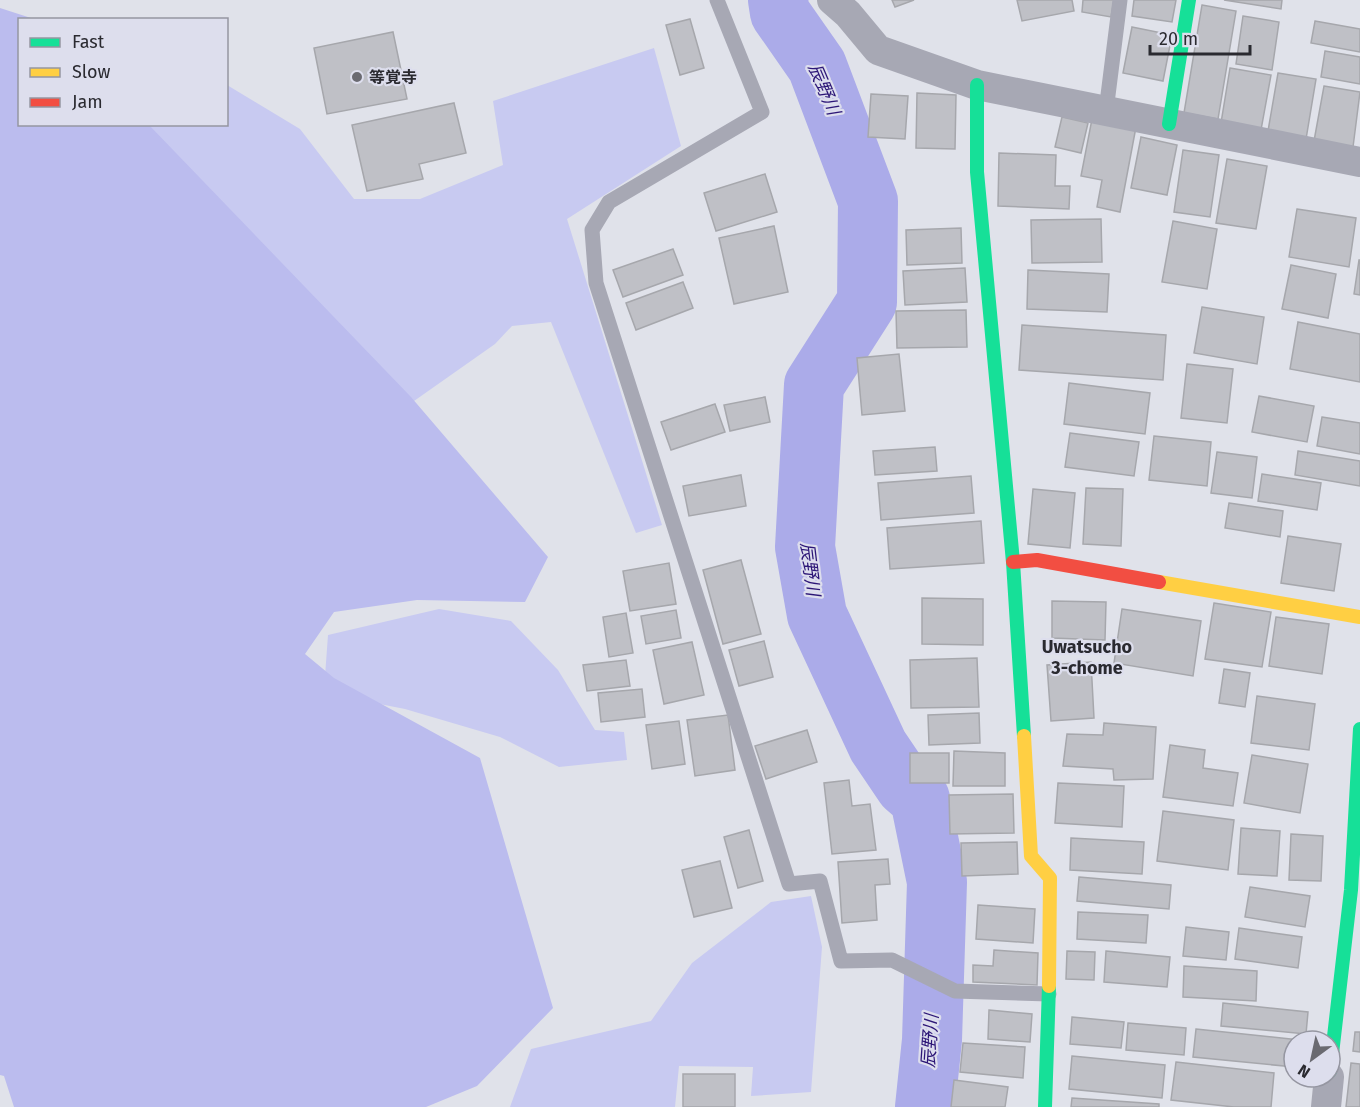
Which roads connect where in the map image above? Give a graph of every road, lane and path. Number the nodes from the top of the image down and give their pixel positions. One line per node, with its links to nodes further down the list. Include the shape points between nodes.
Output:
1 (717, 0): 12 (lane, via 762,112 609,202 592,230 596,283 789,884 820,881 841,961 892,960 956,991)
2 (832, 0): 5 (street, via 878,50)
3 (1120, 0): 6 (lane)
4 (1189, 0): 7 (street)
5 (977, 85): 6 (street); 9 (street, via 977,172)
6 (1106, 111): 7 (street)
7 (1169, 123): 8 (street)
8 (1360, 162)
9 (1013, 562): 10 (street, via 1037,560); 12 (street, via 1031,856 1050,878)
10 (1360, 617)
11 (1360, 730): 13 (street, via 1351,890)
12 (1049, 994): 15 (street)
13 (1335, 1029)
14 (1328, 1089): 16 (street)
15 (1045, 1107)
16 (1326, 1107)

